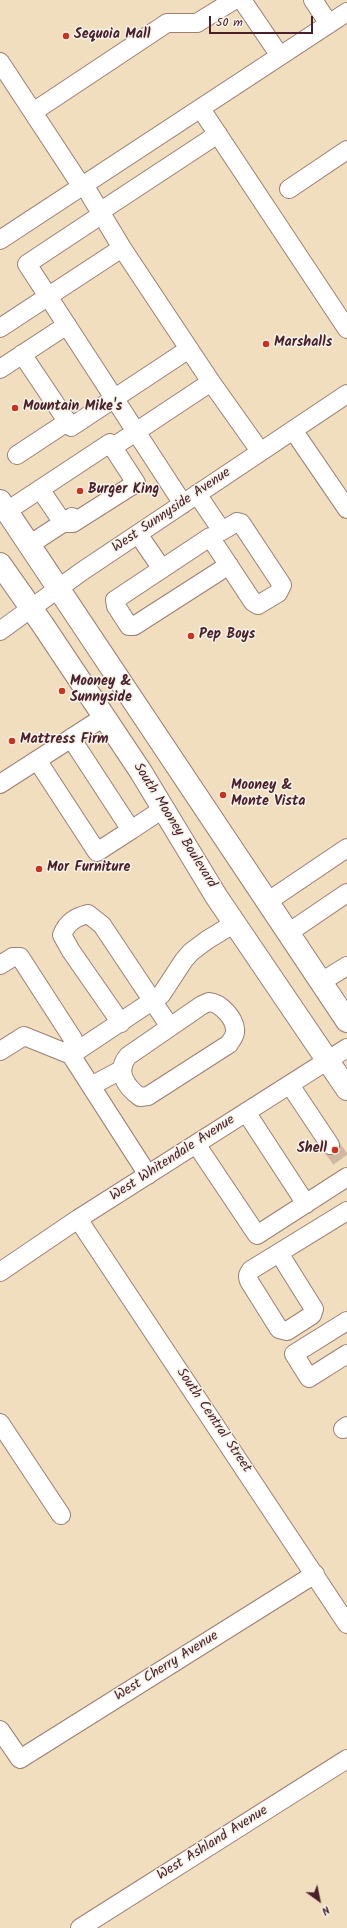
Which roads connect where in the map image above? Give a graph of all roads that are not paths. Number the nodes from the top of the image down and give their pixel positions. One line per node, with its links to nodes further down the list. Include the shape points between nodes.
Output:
1 (234, 0): 9 (street, via 197,23 167,23)
2 (242, 0): 6 (street)
3 (313, 0): 5 (street)
4 (347, 12): 5 (street)
5 (329, 24): 6 (street)
6 (280, 56): 8 (street)
7 (1, 64): 9 (street)
8 (201, 108): 10 (street); 12 (street)
9 (33, 112): 12 (street)
10 (218, 134): 14 (street); 20 (street)
11 (347, 150): 13 (street)
12 (83, 186): 14 (street); 15 (street)
13 (288, 189)
14 (101, 213): 16 (street); 17 (street, via 27,264)
15 (0, 240)
16 (122, 248): 17 (street); 21 (street)
17 (48, 297): 18 (street); 19 (street)
18 (67, 325): 22 (street); 26 (street)
19 (0, 328)
20 (347, 329)
21 (189, 349): 24 (street); 26 (street)
22 (22, 354): 23 (street); 27 (street)
23 (0, 369)
24 (211, 382): 29 (street); 31 (street)
25 (347, 394): 28 (street, West Sunnyside Avenue)
26 (114, 398): 27 (street, via 71,427); 29 (street)
27 (67, 422): 32 (street)
28 (293, 430): 31 (street, West Sunnyside Avenue); 36 (street)
29 (136, 431): 30 (street); 34 (street)
30 (113, 447): 33 (street, via 110,443); 37 (street, via 136,483 73,523)
31 (260, 451): 34 (street, West Sunnyside Avenue)
32 (17, 455)
33 (40, 489): 35 (street); 37 (street); 37 (street, via 67,482 102,459 109,459 121,473 119,485)
34 (190, 499): 38 (street, West Sunnyside Avenue); 39 (street)
35 (3, 506): 40 (main road)
36 (347, 509)
37 (63, 523): 40 (street)
38 (138, 534): 43 (street); 44 (street, West Sunnyside Avenue)
39 (216, 534): 42 (street); 42 (street, via 237,522 241,523 282,585 278,593 258,605 253,602); 43 (street)
40 (29, 545): 44 (main road)
41 (0, 564): 45 (main road, South Mooney Boulevard)
42 (229, 565): 43 (street, via 134,626 129,626 115,600)
43 (162, 569)
44 (59, 589): 45 (street, West Sunnyside Avenue); 55 (main road)
45 (32, 610): 46 (street, West Sunnyside Avenue); 47 (main road, South Mooney Boulevard)
46 (0, 631)
47 (104, 717): 48 (street); 51 (main road, South Mooney Boulevard)
48 (70, 738): 49 (street); 52 (street)
49 (37, 760): 50 (street); 52 (street, via 97,852)
50 (0, 784)
51 (163, 809): 52 (street); 56 (main road, South Mooney Boulevard)
52 (130, 830)
53 (345, 853): 55 (street)
54 (347, 893): 57 (street)
55 (267, 902): 57 (main road)
56 (235, 923): 61 (street, via 191,952 161,995); 68 (main road, South Mooney Boulevard)
57 (288, 933): 60 (main road)
58 (0, 965): 67 (street, via 13,957 20,957 25,963 73,1039)
59 (347, 966): 60 (street)
60 (321, 982): 62 (main road)
61 (152, 1001): 63 (street); 63 (street, via 96,918 88,914 72,921 65,927 62,935); 64 (street)
62 (347, 1021)
63 (121, 1022): 67 (street)
64 (170, 1027): 69 (street, via 128,1056 122,1063); 69 (street, via 209,1002 223,1008 235,1028 234,1037 229,1044 148,1096 140,1097 134,1093)
65 (347, 1048): 68 (street, West Whitendale Avenue)
66 (0, 1051): 67 (street, via 24,1036)
67 (71, 1055): 71 (street)
68 (328, 1061): 70 (street, West Whitendale Avenue); 72 (main road, South Mooney Boulevard)
69 (121, 1070): 71 (street)
70 (290, 1085): 73 (street, West Whitendale Avenue); 75 (street)
71 (91, 1086): 77 (street)
72 (347, 1088)
73 (246, 1112): 74 (street, West Whitendale Avenue); 78 (street)
74 (196, 1144): 77 (street, West Whitendale Avenue); 81 (street)
75 (330, 1144)
76 (346, 1170): 78 (street)
77 (148, 1175): 80 (street, West Whitendale Avenue)
78 (306, 1204): 81 (street)
79 (347, 1211): 81 (street, via 275,1255)
80 (78, 1219): 82 (street, West Whitendale Avenue); 87 (street, South Central Street)
81 (257, 1235)
82 (0, 1272)
83 (347, 1321): 84 (street, via 294,1354 309,1378)
84 (347, 1354)
85 (0, 1423): 86 (street)
86 (61, 1515)
87 (314, 1574): 88 (street, South Central Street); 89 (street, West Cherry Avenue, via 20,1759)
88 (347, 1624)
89 (0, 1730)
90 (347, 1759): 91 (street, West Ashland Avenue)
91 (80, 1928)

